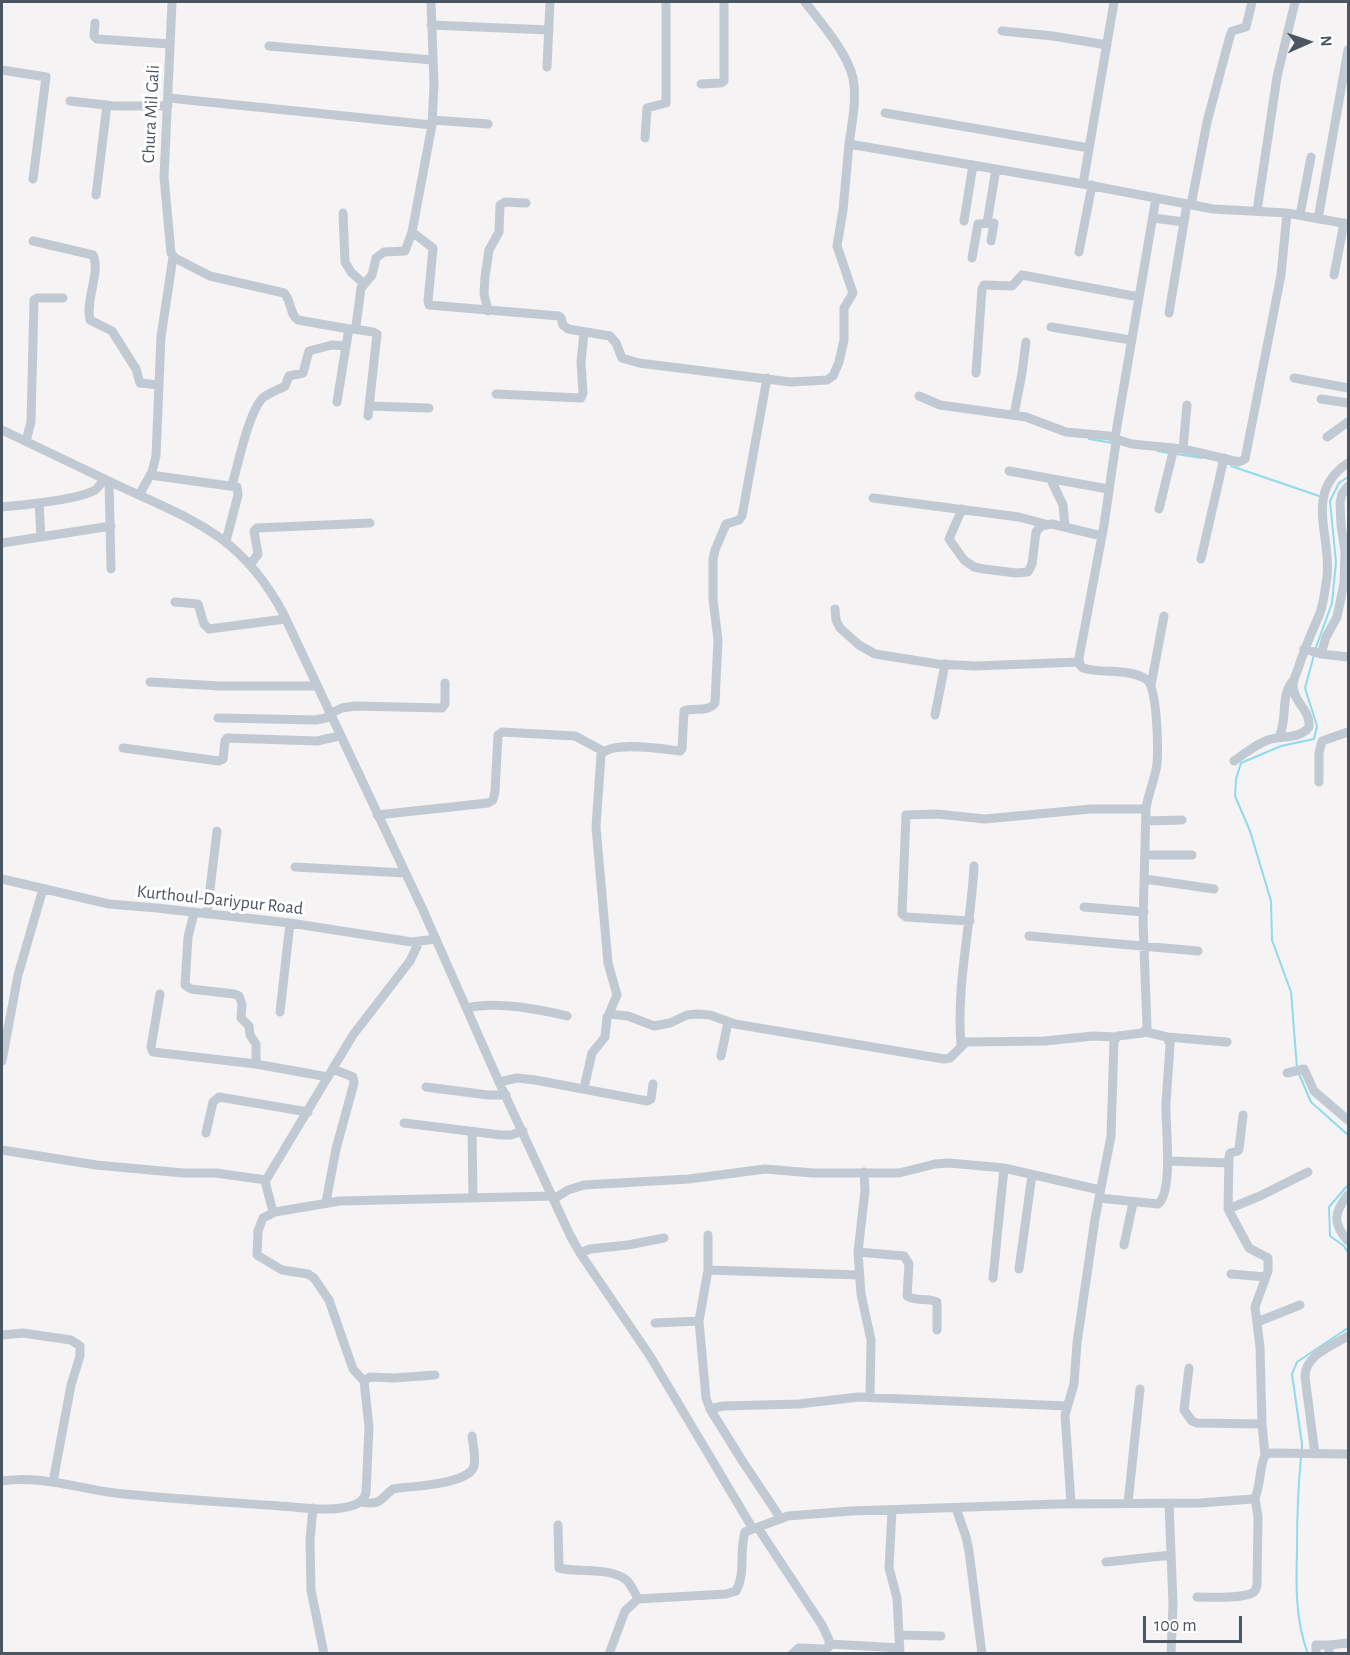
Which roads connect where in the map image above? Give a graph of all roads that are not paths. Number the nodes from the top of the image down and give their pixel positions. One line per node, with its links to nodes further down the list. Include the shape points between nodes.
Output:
1 (172, 2): 14 (street, Chura Mil Gali)
2 (431, 2): 11 (street)
3 (550, 2): 12 (street)
4 (666, 2): 28 (street, via 666,103 648,108)
5 (724, 2): 21 (street, via 725,80)
6 (805, 2): 29 (street, via 846,60 853,78)
7 (1114, 2): 15 (street)
8 (1252, 2): 39 (street, via 1246,27 1231,28)
9 (1295, 2): 40 (street, via 1277,78)
10 (95, 22): 14 (street, via 97,39)
11 (431, 25): 12 (street); 18 (street)
12 (549, 30): 19 (street)
13 (1002, 31): 15 (street)
14 (170, 44): 23 (street, Chura Mil Gali)
15 (1107, 45): 30 (street)
16 (269, 46): 18 (street)
17 (1348, 50): 45 (street)
18 (433, 60): 26 (street)
19 (547, 67)
20 (2, 70): 34 (street, via 46,77)
21 (701, 84)
22 (70, 101): 24 (street)
23 (168, 102): 24 (street); 26 (street); 54 (street, Chura Mil Gali, via 164,177)
24 (107, 105): 36 (street)
25 (885, 113): 30 (street)
26 (432, 122): 27 (street); 50 (street)
27 (488, 124)
28 (645, 138)
29 (849, 144): 32 (street); 69 (street, via 837,246 853,293 844,308 839,362 827,380 791,382)
30 (1089, 148): 35 (street)
31 (1311, 157): 43 (street)
32 (973, 165): 33 (street); 46 (street)
33 (996, 169): 35 (street); 48 (street)
34 (33, 179)
35 (1088, 184): 37 (street); 53 (street)
36 (96, 195)
37 (1156, 198): 39 (street); 44 (street)
38 (526, 203): 60 (street, via 500,205 499,232 488,253 485,277)
39 (1189, 204): 40 (street); 47 (street)
40 (1257, 212): 42 (street)
41 (343, 213): 57 (street, via 345,262)
42 (1287, 213): 43 (street); 87 (street, via 1281,275 1245,459 1239,462)
43 (1300, 215): 45 (street)
44 (1153, 218): 47 (street); 58 (street)
45 (1318, 219): 49 (street)
46 (964, 221)
47 (1184, 222): 61 (street)
48 (987, 223): 52 (street, via 994,224); 55 (street, via 977,225)
49 (1346, 224): 56 (street)
50 (412, 232): 57 (street, via 405,251 378,255 372,275); 60 (street, via 433,248 428,304)
51 (33, 241): 71 (street, via 93,255 96,263 90,320 112,331 136,369 140,383)
52 (992, 241)
53 (1079, 252)
54 (171, 254): 63 (street, via 210,276 284,293 298,320); 71 (street, Chura Mil Gali)
55 (972, 258)
56 (1334, 275)
57 (364, 284): 63 (street, via 356,324)
58 (1139, 297): 65 (street); 68 (street, via 1022,275 1012,286 984,285)
59 (63, 298): 84 (street, via 34,300 31,422)
60 (488, 311): 64 (street, via 557,316 568,329)
61 (1169, 313)
62 (1051, 327): 65 (street)
63 (351, 329): 67 (street); 79 (street, via 377,334 369,411)
64 (584, 333): 69 (street, via 610,336 620,356 629,360); 73 (street, via 581,398)
65 (1131, 339): 85 (street)
66 (1026, 342): 80 (street)
67 (346, 346): 76 (street); 94 (street, via 309,351 303,373 289,376 285,386 264,396 253,416)
68 (976, 373)
69 (767, 378): 135 (street, via 742,516 726,524 714,554 712,588 718,640 715,703 709,709 684,711 680,751 619,746)
70 (1294, 378): 72 (street)
71 (159, 385): 91 (street, Chura Mil Gali, via 156,456)
72 (1348, 388)
73 (496, 394)
74 (918, 396): 80 (street, via 940,405)
75 (1321, 399): 77 (street)
76 (337, 402)
77 (1348, 404)
78 (1187, 405): 86 (street)
79 (429, 408)
80 (1014, 415): 85 (street, via 1065,432)
81 (1348, 422): 83 (street)
82 (2, 430): 84 (street)
83 (1327, 437)
84 (27, 441): 92 (street)
85 (1116, 441): 86 (street); 96 (street)
86 (1178, 448): 87 (street); 102 (street)
87 (1224, 458): 111 (street)
88 (1348, 463): 90 (street)
89 (1009, 471): 93 (street)
90 (1337, 474): 95 (street); 118 (street, via 1323,497 1326,580 1322,608)
91 (150, 475): 94 (street); 97 (street, Chura Mil Gali)
92 (107, 480): 97 (street); 99 (street, via 90,492); 105 (street)
93 (1051, 480): 96 (street); 106 (street, via 1063,505)
94 (232, 485): 109 (street, via 238,488 238,495)
95 (1348, 485): 119 (street, via 1340,502 1346,552 1343,593 1335,623)
96 (1108, 489): 107 (street)
97 (139, 495): 109 (street, via 190,518)
98 (873, 498): 101 (street)
99 (39, 503): 100 (street); 108 (street)
100 (2, 507)
101 (962, 509): 104 (street); 104 (street, via 950,542 967,563 984,569 1028,572 1036,532)
102 (1159, 509)
103 (370, 523): 112 (street, via 257,528 254,531 258,554)
104 (1045, 524): 106 (street)
105 (111, 526): 108 (street); 113 (street)
106 (1065, 527): 107 (street)
107 (1102, 536): 121 (street)
108 (41, 537): 110 (street)
109 (226, 541): 112 (street)
110 (2, 543)
111 (1201, 558)
112 (250, 565): 117 (street, via 275,598)
113 (111, 569)
114 (175, 602): 117 (street, via 198,604 209,629)
115 (836, 609): 122 (street, via 840,628 864,650)
116 (1164, 616): 126 (street)
117 (285, 619): 127 (street)
118 (1305, 650): 119 (street); 123 (street)
119 (1320, 654): 120 (street)
120 (1348, 657)
121 (1079, 662): 122 (street); 126 (street, via 1088,670 1135,675)
122 (945, 664): 128 (street)
123 (1295, 678): 133 (street, via 1287,688 1284,726); 133 (street, via 1293,691 1307,713 1309,728 1301,734)
124 (150, 682): 127 (street)
125 (445, 683): 129 (street, via 442,708 350,706)
126 (1151, 685): 138 (street, via 1157,762)
127 (315, 686): 129 (street)
128 (934, 715)
129 (330, 716): 130 (street, via 316,720); 132 (street)
130 (218, 718)
131 (1348, 732): 137 (street, via 1322,741)
132 (339, 736): 134 (street, via 317,741 227,738 223,759 219,761); 139 (street)
133 (1279, 737): 136 (street, via 1253,747)
134 (123, 748)
135 (603, 751): 139 (street, via 574,736 501,732 493,800); 166 (street, via 596,823 608,963 617,995)
136 (1234, 761)
137 (1319, 782)
138 (1146, 809): 140 (street); 156 (street, via 1090,809 985,819 906,815 902,914)
139 (377, 815): 147 (street)
140 (1146, 820): 141 (street); 143 (street)
141 (1182, 820)
142 (217, 831): 155 (street)
143 (1146, 855): 144 (street); 149 (street)
144 (1192, 855)
145 (974, 866): 156 (street)
146 (295, 867): 147 (street)
147 (405, 873): 159 (street)
148 (2, 879): 150 (street, Kurthoul-Dariypur Road)
149 (1145, 879): 151 (street); 153 (street)
150 (43, 889): 154 (street, Kurthoul-Dariypur Road, via 98,903); 175 (street, via 18,975)
151 (1214, 889)
152 (1084, 906): 153 (street)
153 (1144, 912): 161 (street)
154 (194, 913): 155 (street, Kurthoul-Dariypur Road); 176 (street, via 184,985 239,996 241,1018 248,1024 255,1044)
155 (207, 914): 157 (street, Kurthoul-Dariypur Road)
156 (970, 921): 173 (street, via 961,985)
157 (290, 923): 160 (street, Kurthoul-Dariypur Road); 165 (street)
158 (1029, 936): 161 (street)
159 (436, 939): 160 (street, Kurthoul-Dariypur Road); 164 (street)
160 (419, 942): 177 (street, via 410,961 363,1021)
161 (1144, 947): 162 (street); 169 (street)
162 (1198, 951)
163 (160, 994): 176 (street, via 152,1051)
164 (467, 1008): 167 (street, via 522,1008); 179 (street)
165 (280, 1012)
166 (609, 1014): 168 (street, via 654,1026 697,1014); 182 (street, via 604,1037 592,1053)
167 (567, 1016)
168 (728, 1022): 173 (street, via 944,1059 950,1058); 174 (street)
169 (1146, 1032): 170 (street); 171 (street)
170 (1116, 1037): 173 (street); 199 (street, via 1112,1137)
171 (1167, 1037): 172 (street); 192 (street)
172 (1227, 1042)
173 (961, 1045)
174 (721, 1056)
175 (2, 1061)
176 (256, 1064): 177 (street)
177 (331, 1073): 184 (street); 203 (street, via 351,1076 354,1081)
178 (1289, 1073): 186 (street, via 1304,1069 1314,1091)
179 (499, 1082): 182 (street, via 524,1079); 183 (street)
180 (653, 1084): 182 (street, via 648,1101)
181 (426, 1087): 183 (street)
182 (584, 1088)
183 (506, 1095): 188 (street)
184 (308, 1112): 190 (street, via 219,1097 213,1102); 198 (street)
185 (1243, 1115): 193 (street, via 1239,1149 1230,1153)
186 (1348, 1120)
187 (404, 1123): 189 (street)
188 (523, 1131): 189 (street, via 507,1135); 201 (street)
189 (472, 1132): 202 (street)
190 (206, 1133)
191 (2, 1150): 198 (street, via 102,1166)
192 (1168, 1161): 193 (street); 204 (street, via 1161,1203)
193 (1228, 1163): 205 (street)
194 (1004, 1168): 195 (street, via 941,1163 899,1173); 197 (street); 218 (street)
195 (864, 1172): 201 (street, via 765,1169 688,1179 584,1185); 211 (street)
196 (1308, 1172): 205 (street)
197 (1032, 1174): 199 (street); 213 (street)
198 (265, 1181): 206 (street)
199 (1099, 1194): 204 (street); 231 (street, via 1074,1384)
200 (1348, 1195): 209 (street, via 1337,1217 1340,1232)
201 (557, 1196): 202 (street); 212 (street)
202 (473, 1197): 203 (street)
203 (326, 1202): 206 (street)
204 (1133, 1203): 210 (street)
205 (1228, 1209): 217 (street, via 1249,1248 1268,1258)
206 (273, 1212): 228 (street, via 260,1222 257,1255 282,1270 314,1278 329,1300 353,1369)
207 (708, 1235): 214 (street)
208 (664, 1238): 212 (street)
209 (1348, 1241)
210 (1124, 1245)
211 (858, 1252): 216 (street); 223 (street, via 904,1256 909,1264 907,1296 936,1301)
212 (580, 1253): 250 (street, via 650,1356)
213 (1019, 1269)
214 (708, 1270): 216 (street); 220 (street)
215 (1231, 1274): 217 (street)
216 (859, 1275): 230 (street, via 872,1340)
217 (1266, 1277): 222 (street, via 1255,1307)
218 (993, 1278)
219 (1300, 1305): 222 (street)
220 (699, 1321): 221 (street); 232 (street)
221 (656, 1323)
222 (1257, 1323): 233 (street)
223 (937, 1330)
224 (2, 1335): 239 (street, via 20,1333 71,1340 80,1346)
225 (1348, 1336): 235 (street, via 1307,1365)
226 (1189, 1368): 233 (street, via 1184,1410 1192,1421)
227 (435, 1375): 228 (street, via 370,1377)
228 (364, 1381): 241 (street, via 369,1443 366,1493)
229 (1140, 1389): 243 (street)
230 (870, 1397): 231 (street); 232 (street)
231 (1067, 1406): 242 (street)
232 (710, 1409): 248 (street)
233 (1262, 1424): 237 (street)
234 (472, 1437): 241 (street, via 471,1470 448,1482 393,1489 381,1502)
235 (1313, 1454): 236 (street); 237 (street)
236 (1348, 1454)
237 (1265, 1455): 240 (street)
238 (2, 1481): 239 (street, via 21,1478)
239 (53, 1482): 245 (street, via 116,1493)
240 (1255, 1498): 244 (street); 253 (street, via 1256,1590 1241,1596)
241 (361, 1502): 245 (street, via 342,1508)
242 (1071, 1503): 243 (street); 246 (street)
243 (1128, 1503): 244 (street)
244 (1169, 1503): 251 (street)
245 (313, 1508): 261 (street, via 311,1590)
246 (956, 1508): 247 (street); 264 (street, via 969,1551)
247 (892, 1510): 248 (street); 255 (street, via 889,1568 897,1598)
248 (781, 1519): 250 (street)
249 (558, 1525): 254 (street, via 560,1568 606,1572 624,1578)
250 (756, 1528): 254 (street, via 745,1532 742,1580 736,1591); 258 (street, via 822,1625)
251 (1171, 1555): 252 (street); 265 (street)
252 (1106, 1562)
253 (1197, 1598)
254 (638, 1599): 262 (street, via 625,1611)
255 (900, 1635): 256 (street); 260 (street)
256 (941, 1636)
257 (1348, 1643): 259 (street)
258 (830, 1644): 260 (street); 263 (street, via 826,1649 799,1648)
259 (1329, 1649): 266 (street, via 1316,1645)
260 (900, 1651)
261 (324, 1653)
262 (609, 1653)
263 (792, 1653)
264 (982, 1653)
265 (1172, 1653)
266 (1316, 1653)

